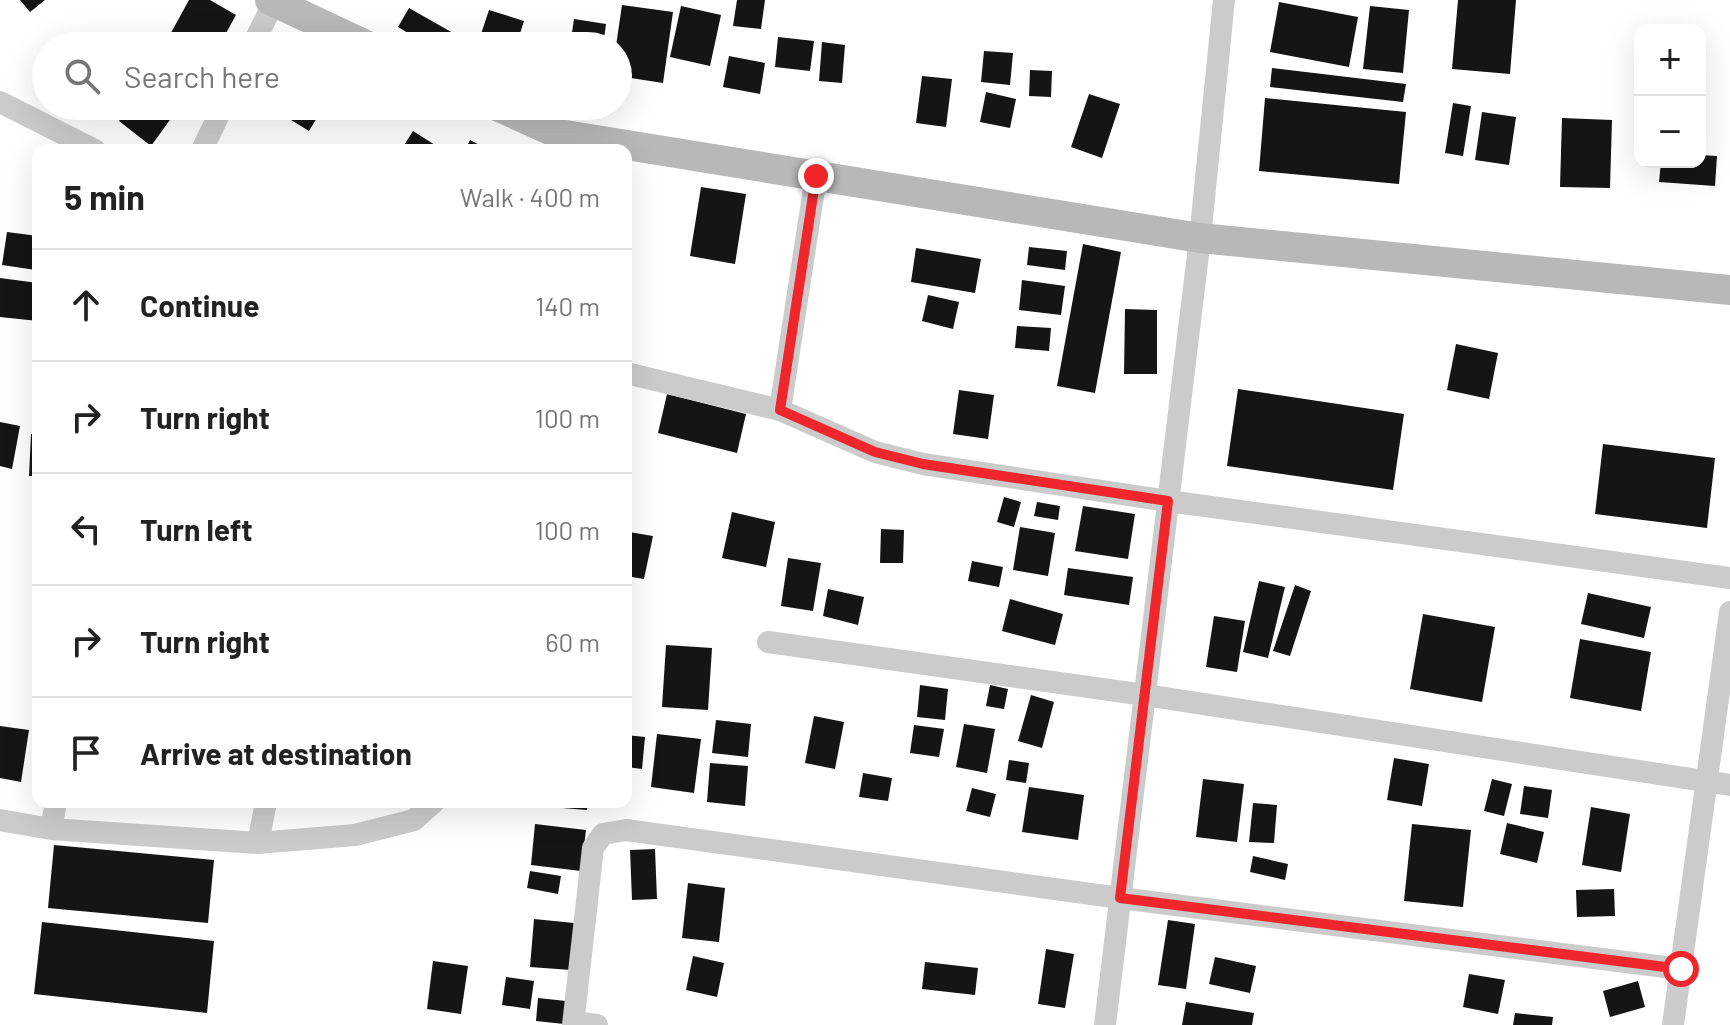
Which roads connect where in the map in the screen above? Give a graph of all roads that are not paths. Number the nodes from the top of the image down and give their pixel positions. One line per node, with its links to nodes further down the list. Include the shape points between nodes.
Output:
1 (1224, 0): 15 (street)
2 (273, 1): 3 (street); 4 (main road)
3 (259, 32)
4 (338, 32)
5 (0, 102): 6 (street)
6 (32, 118)
7 (36, 120): 10 (street)
8 (216, 120): 11 (street)
9 (528, 120): 12 (main road, via 559,134)
10 (83, 144)
11 (205, 144)
12 (620, 144)
13 (632, 146): 14 (main road)
14 (816, 176): 15 (main road); 18 (street)
15 (1200, 238): 16 (main road); 19 (street)
16 (1730, 290)
17 (632, 374): 18 (street)
18 (780, 410): 19 (street, via 875,452 923,464)
19 (1168, 501): 20 (street); 23 (street)
20 (1730, 578)
21 (1730, 612): 24 (street)
22 (768, 642): 23 (street)
23 (1145, 695): 24 (street); 32 (street)
24 (1707, 782): 25 (street); 33 (street)
25 (1730, 785)
26 (55, 808): 30 (street)
27 (265, 808): 31 (street)
28 (427, 808): 31 (street, via 414,820 355,835)
29 (0, 820): 30 (street)
30 (51, 829): 31 (street)
31 (258, 843)
32 (1120, 898): 33 (street); 34 (street, via 626,830 603,834 593,848); 36 (street)
33 (1681, 969): 37 (street)
34 (574, 1023): 35 (street)
35 (597, 1025)
36 (1105, 1025)
37 (1673, 1025)

